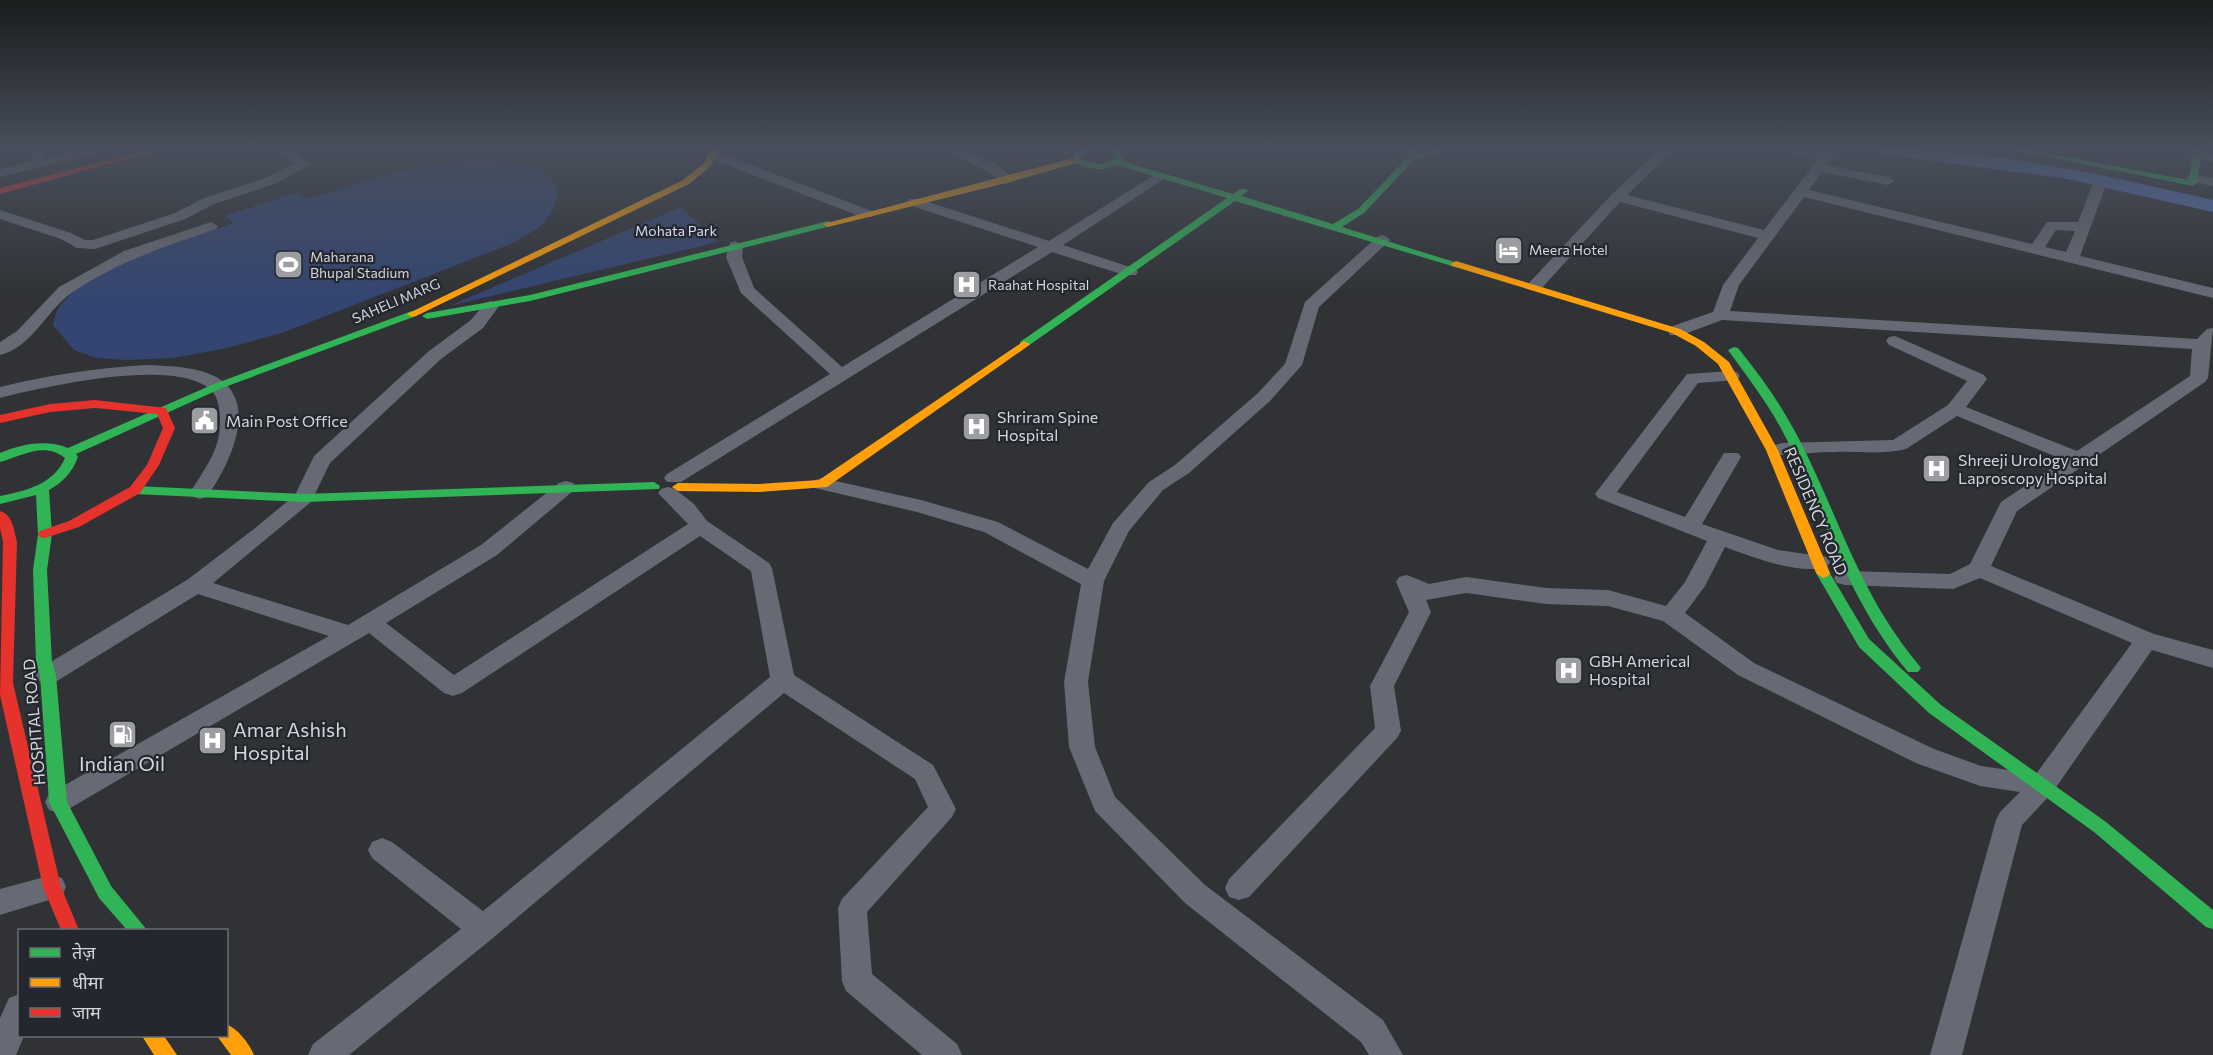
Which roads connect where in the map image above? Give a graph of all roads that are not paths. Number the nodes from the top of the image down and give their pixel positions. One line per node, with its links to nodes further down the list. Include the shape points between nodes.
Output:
1 (217, 198): 20 (street, via 180,216)
2 (652, 198): 33 (main road, SAHELI MARG)
3 (828, 198): 16 (street)
4 (930, 198): 14 (main road)
5 (1125, 198): 25 (street)
6 (1232, 198): 28 (main road)
7 (1252, 198): 17 (main road)
8 (1372, 198): 17 (main road)
9 (1616, 198): 29 (street)
10 (1622, 198): 21 (street)
11 (1796, 198): 21 (street)
12 (1826, 198): 26 (street)
13 (2094, 198): 19 (street)
14 (914, 202): 16 (main road); 25 (street)
15 (0, 214): 20 (street, via 66,237 86,250)
16 (867, 214): 24 (main road)
17 (1340, 224): 22 (main road, RESIDENCY ROAD); 29 (main road)
18 (211, 225): 23 (street)
19 (2084, 227): 26 (street, via 2052,225); 27 (street)
20 (138, 229): 23 (street)
21 (1768, 236): 32 (street, via 1731,285)
22 (1382, 240): 29 (main road, RESIDENCY ROAD); 70 (street, via 1311,305 1293,365 1264,397 1182,469 1156,486 1134,511 1120,528)
23 (160, 243): 39 (street, via 129,254 65,290 22,335)
24 (735, 246): 31 (main road); 40 (street, via 734,257 747,290)
25 (1051, 246): 28 (street); 40 (street)
26 (2036, 250): 27 (street)
27 (2072, 258): 30 (street)
28 (1130, 272): 54 (main road)
29 (1537, 284): 34 (main road, RESIDENCY ROAD)
30 (2213, 293)
31 (491, 306): 33 (main road); 60 (street, via 477,324 435,355 321,460)
32 (1720, 315): 34 (street); 36 (street)
33 (404, 318): 43 (main road, SAHELI MARG)
34 (1683, 329): 35 (main road); 41 (main road, RESIDENCY ROAD, via 1723,362)
35 (1708, 334)
36 (2207, 338): 42 (street)
37 (1895, 342): 45 (street, via 1978,380)
38 (1726, 344): 48 (main road, via 1762,385)
39 (0, 350)
40 (841, 375): 55 (street)
41 (1731, 376): 49 (main road, RESIDENCY ROAD); 64 (street, via 1693,378 1605,494)
42 (2206, 380): 53 (street)
43 (218, 386): 44 (street, via 190,375 138,370 72,376); 46 (main road, SAHELI MARG); 59 (street, via 228,407 229,433)
44 (0, 393)
45 (1955, 409): 48 (street, via 1899,445); 53 (street)
46 (162, 411): 47 (main road, via 95,404 50,408); 50 (main road, SAHELI MARG); 58 (main road, via 169,428 153,465)
47 (0, 419)
48 (1797, 448): 49 (street); 69 (main road)
49 (1772, 450): 67 (main road, RESIDENCY ROAD)
50 (69, 452): 51 (main road, via 44,447); 57 (main road, via 69,468)
51 (1, 456)
52 (1731, 457): 64 (street)
53 (2079, 459): 68 (street, via 2008,507)
54 (822, 484): 55 (main road, via 760,488); 70 (street, via 921,506 991,527)
55 (669, 486): 56 (main road); 63 (street)
56 (566, 487): 60 (main road); 73 (street, via 489,550)
57 (42, 488): 61 (main road); 65 (main road, HOSPITAL ROAD)
58 (135, 490): 59 (main road); 65 (main road, via 74,524)
59 (200, 493): 60 (main road)
60 (304, 498): 71 (street)
61 (0, 500)
62 (0, 515): 82 (main road, via 10,542 5,684)
63 (700, 526): 73 (street, via 453,687); 77 (street, via 761,568)
64 (1689, 527): 66 (street)
65 (45, 534): 76 (main road, HOSPITAL ROAD, via 40,570 44,662)
66 (1719, 538): 67 (street); 72 (street, via 1694,586)
67 (1822, 569): 69 (street); 79 (main road, RESIDENCY ROAD, via 1864,643 1935,709)
68 (1979, 569): 69 (street, via 1953,582); 74 (street)
69 (1854, 578): 78 (main road, via 1905,660)
70 (1093, 581): 97 (street, via 1076,682 1082,747 1104,803 1195,894 1372,1031)
71 (195, 585): 73 (street); 76 (street)
72 (1671, 615): 79 (street, via 1746,669 1925,756 1980,776); 83 (street, via 1608,598 1546,596 1466,585 1426,592 1407,582 1420,612 1382,686 1388,731)
73 (360, 628): 80 (street)
74 (2147, 640): 75 (street); 79 (street)
75 (2213, 659)
76 (48, 675): 80 (main road, HOSPITAL ROAD)
77 (783, 680): 88 (street); 96 (street, via 924,772 943,809 852,908 857,981)
78 (1927, 680)
79 (2050, 775): 85 (main road, RESIDENCY ROAD, via 2100,827); 98 (street, via 2010,820)
80 (58, 802): 87 (main road, HOSPITAL ROAD, via 105,892)
81 (382, 850): 88 (street)
82 (52, 887): 84 (street); 86 (main road)
83 (1239, 888)
84 (0, 902)
85 (2213, 921)
86 (70, 929)
87 (137, 929)
88 (483, 929): 95 (street)
89 (18, 1013): 92 (street)
90 (228, 1036): 94 (main road)
91 (154, 1037): 93 (main road)
92 (0, 1055)
93 (167, 1055)
94 (244, 1055)
95 (324, 1055)
96 (946, 1055)
97 (1387, 1055)
98 (1946, 1055)

